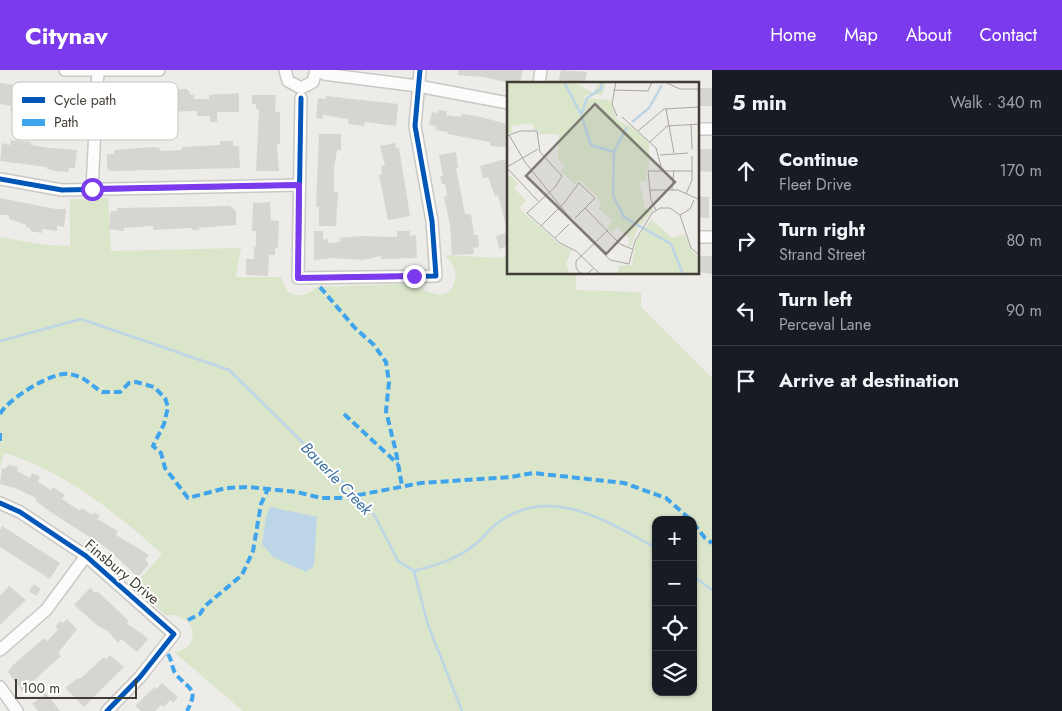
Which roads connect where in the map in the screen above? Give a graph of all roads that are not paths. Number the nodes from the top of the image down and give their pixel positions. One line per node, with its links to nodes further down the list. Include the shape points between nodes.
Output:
1 (65, 70): 2 (street)
2 (98, 70): 3 (street)
3 (159, 70)
4 (420, 70): 7 (street)
5 (283, 72): 8 (street)
6 (319, 73): 7 (street); 8 (street)
7 (418, 86): 9 (street); 12 (street, via 415,126 432,221 436,276 298,278)
8 (301, 91): 12 (street)
9 (507, 103)
10 (94, 140): 13 (street)
11 (0, 179): 13 (street, via 53,189)
12 (299, 185): 13 (street)
13 (92, 189)
14 (0, 503): 15 (street, Finsbury Drive, via 20,512)
15 (86, 556): 16 (street, via 46,610); 18 (street, Finsbury Drive, via 174,634)
16 (0, 650)
17 (0, 688): 19 (street)
18 (114, 709)
19 (17, 711)

